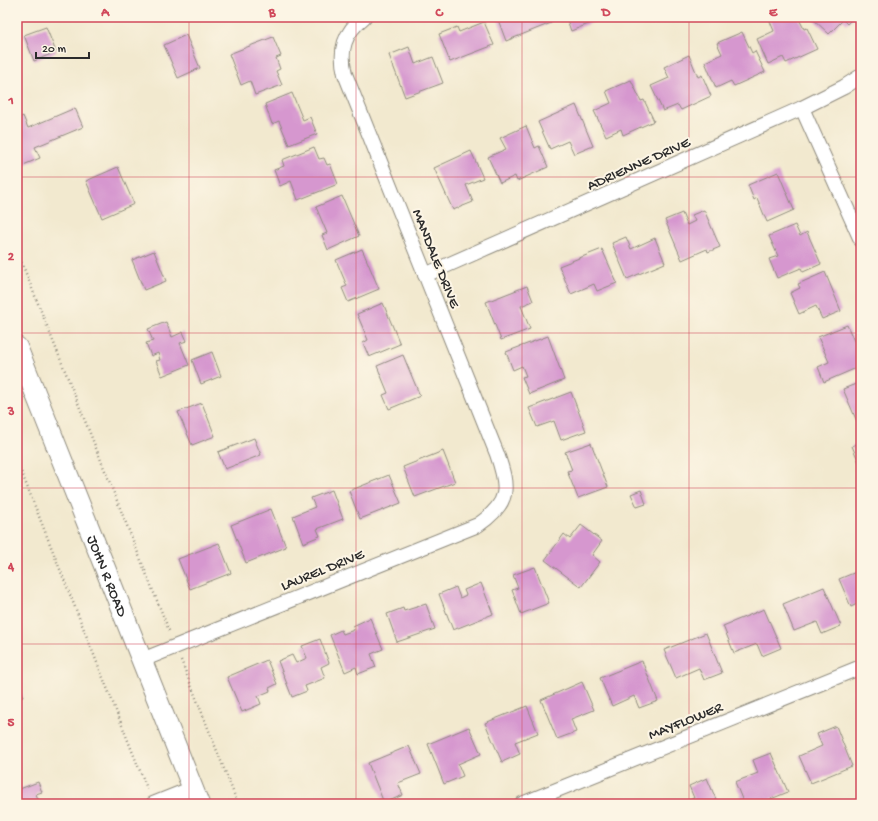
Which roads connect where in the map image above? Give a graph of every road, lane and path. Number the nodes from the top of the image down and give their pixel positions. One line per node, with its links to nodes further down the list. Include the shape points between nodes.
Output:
1 (364, 17): 6 (street, MANDALE DRIVE, via 348,32 342,61 345,74)
2 (861, 76): 3 (street, ADRIENNE DRIVE)
3 (802, 108): 4 (street); 6 (street, ADRIENNE DRIVE)
4 (861, 240)
5 (17, 251): 10 (path)
6 (425, 275): 9 (street, MANDALE DRIVE, via 499,460 506,482)
7 (17, 347): 11 (main road, JOHN R ROAD)
8 (17, 461): 15 (path)
9 (503, 497): 11 (street, LAUREL DRIVE, via 495,510 478,525)
10 (169, 629)
11 (142, 660): 14 (main road, JOHN R ROAD)
12 (182, 662): 16 (path)
13 (861, 667): 17 (street, MAYFLOWER)
14 (196, 796): 15 (street)
15 (150, 798)
16 (238, 804)
17 (522, 804)

